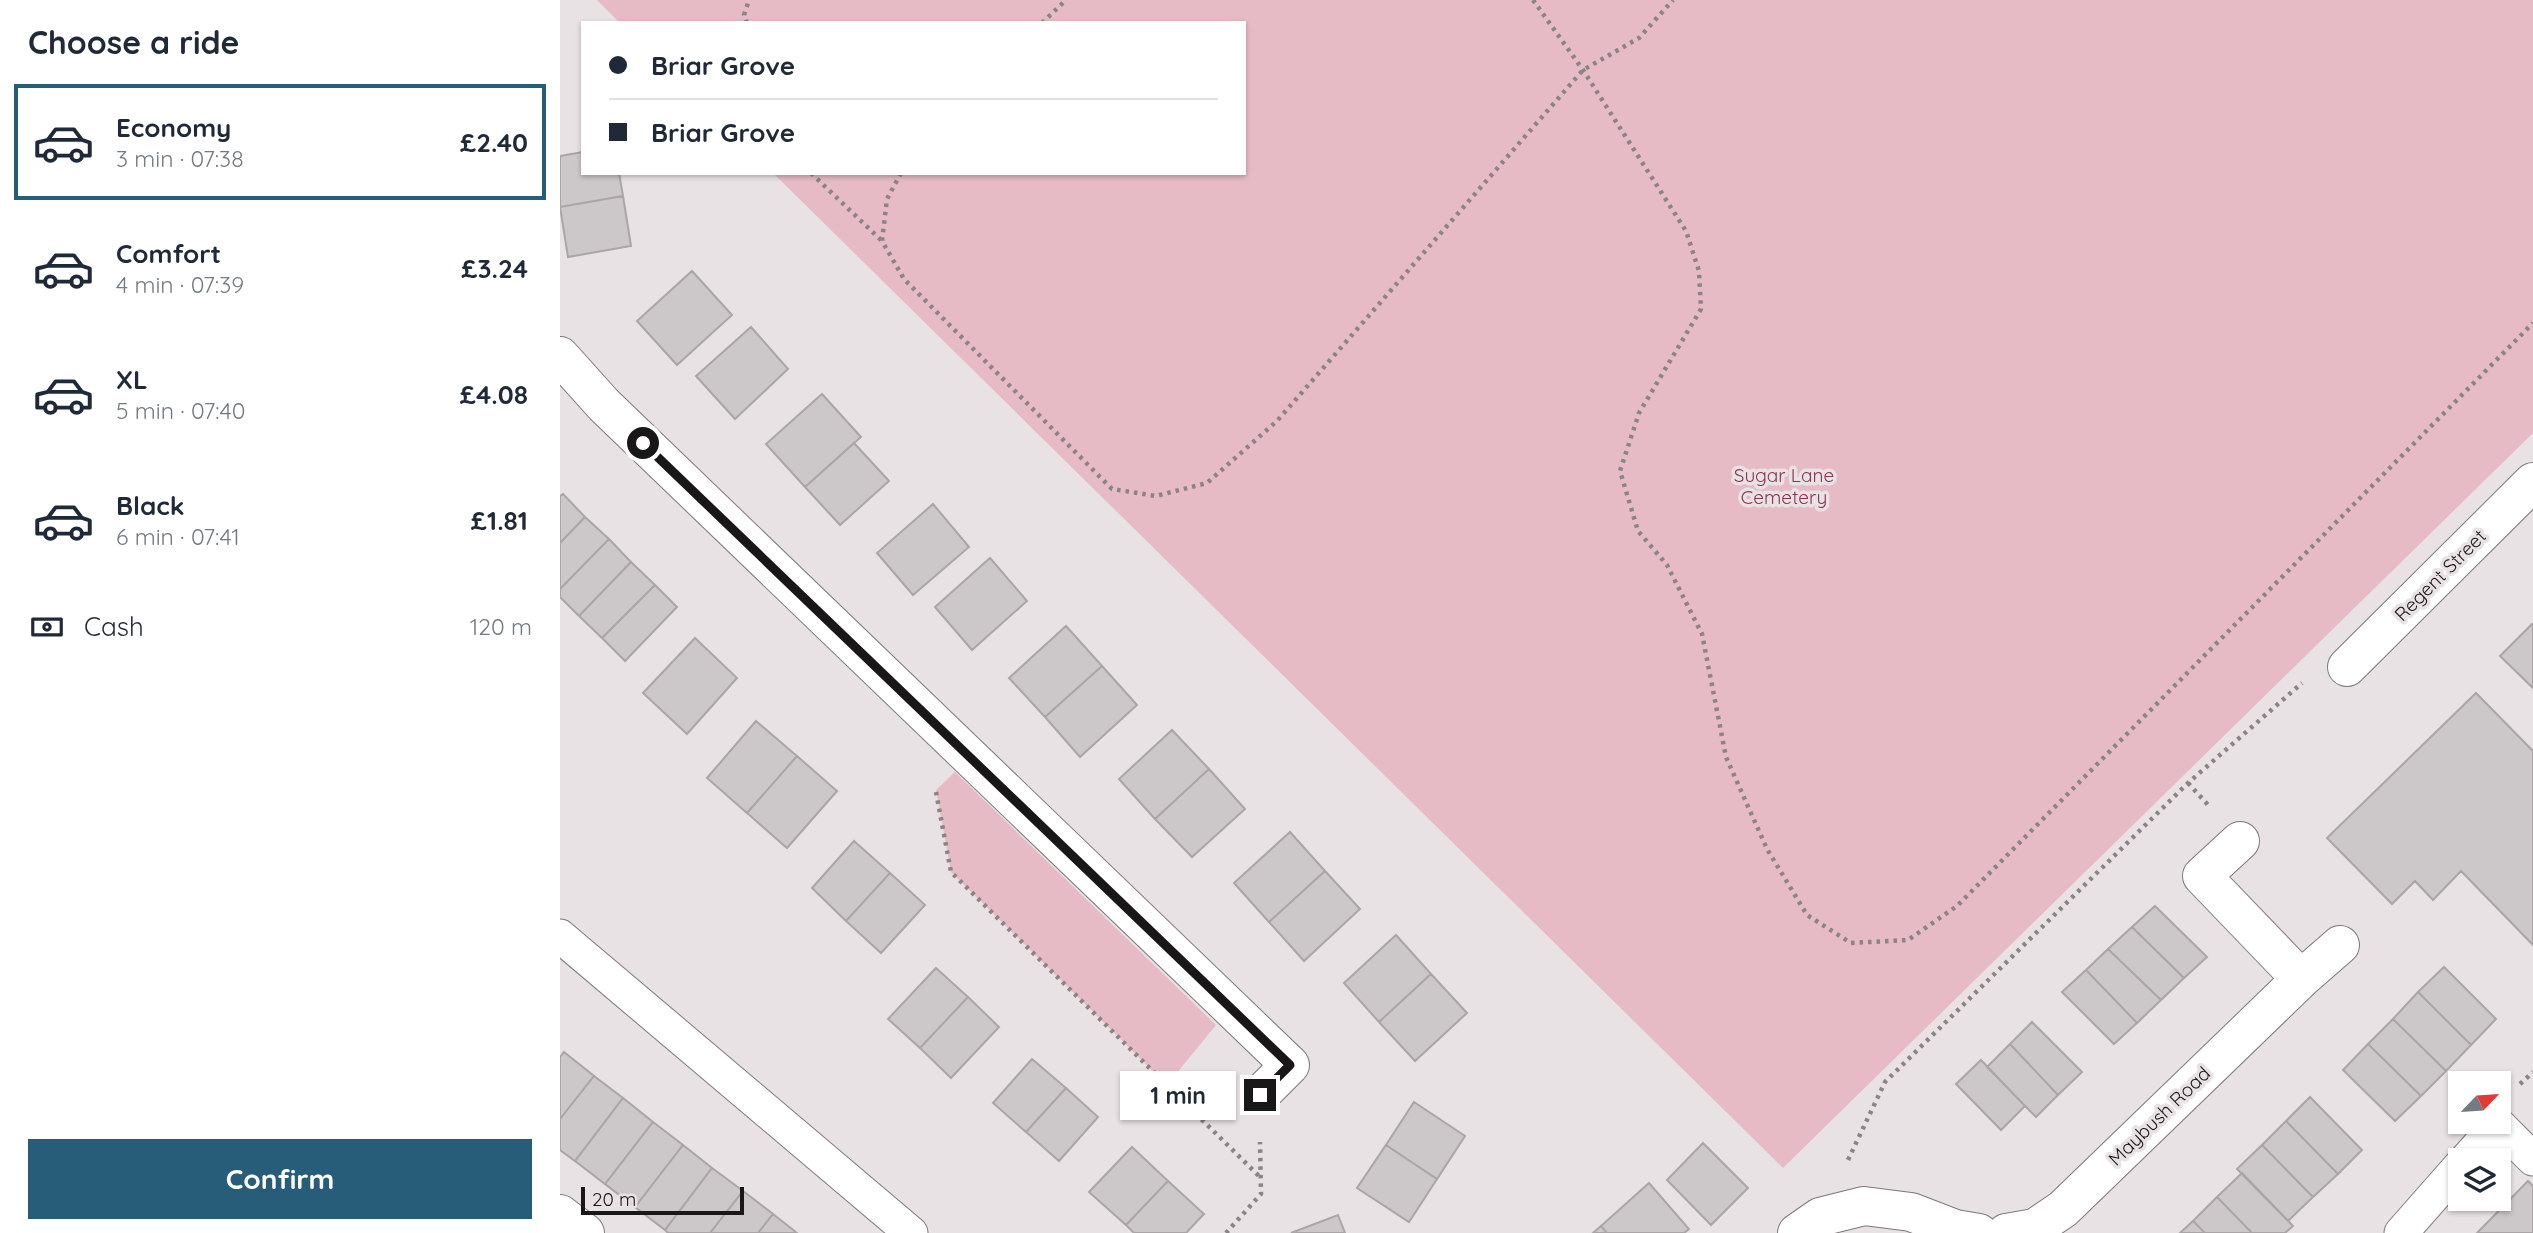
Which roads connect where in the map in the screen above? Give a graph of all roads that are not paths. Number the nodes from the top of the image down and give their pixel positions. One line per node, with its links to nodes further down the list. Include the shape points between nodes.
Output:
1 (560, 356): 8 (street, via 614,414 1290,1065)
2 (2533, 482): 3 (street, Regent Street)
3 (2347, 667)
4 (2239, 841): 7 (street, via 2202,876)
5 (560, 936): 15 (lane)
6 (2340, 945): 7 (street, Maybush Road)
7 (2301, 979): 17 (street, Maybush Road, via 2063,1209 2035,1228)
8 (1260, 1095)
9 (2477, 1148): 10 (lane, via 2498,1124)
10 (2533, 1159)
11 (2448, 1180): 18 (lane)
12 (560, 1214): 14 (street)
13 (1809, 1225): 16 (street, via 1864,1206 1911,1212)
14 (585, 1233)
15 (911, 1233)
16 (1979, 1233)
17 (2006, 1233)
18 (2401, 1233)

